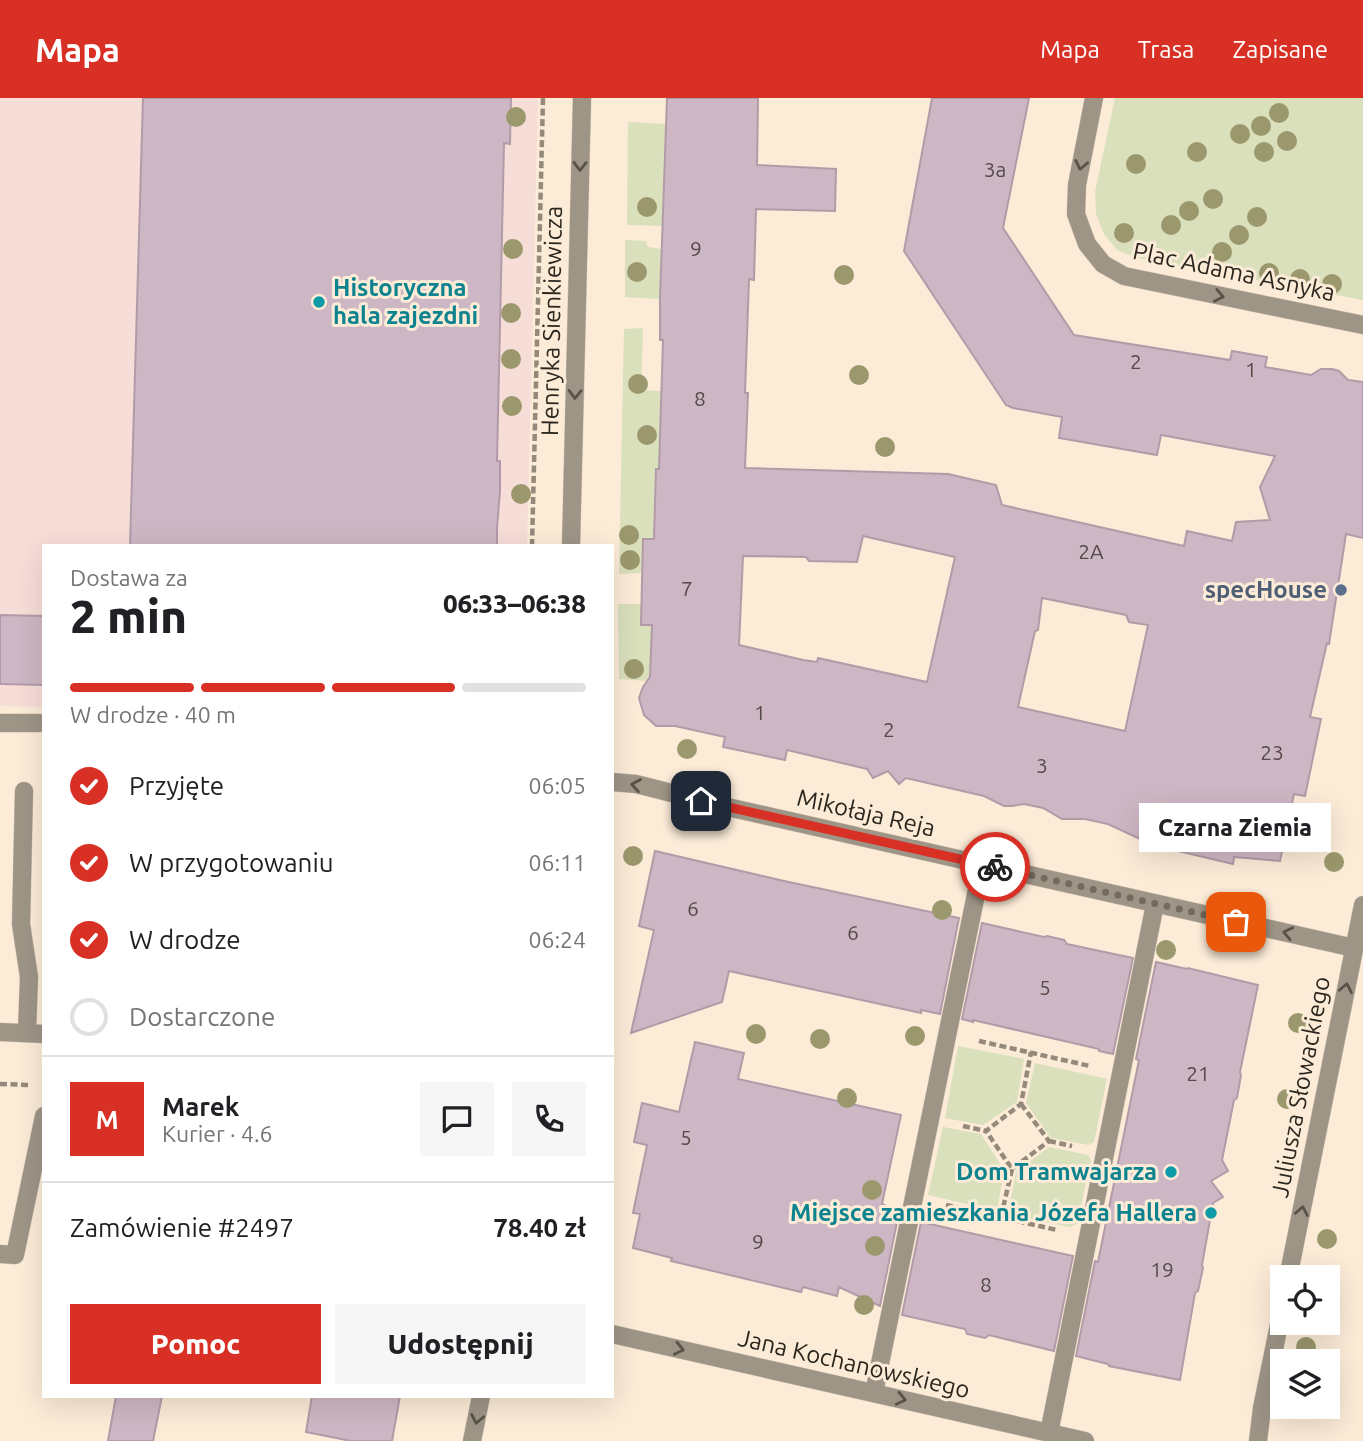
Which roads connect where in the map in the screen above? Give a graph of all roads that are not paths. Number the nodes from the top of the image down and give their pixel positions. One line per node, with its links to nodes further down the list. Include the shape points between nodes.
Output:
1 (582, 98): 4 (street, Henryka Sienkiewicza, one-way to 4)
2 (1094, 98): 3 (street, Plac Adama Asnyka, one-way to 3, via 1076,214 1087,244 1103,264 1124,276)
3 (1363, 325)
4 (571, 544)
5 (0, 723): 6 (street)
6 (40, 723)
7 (614, 782): 9 (street, Mikołaja Reja, one-way to 7, via 636,783)
8 (24, 790): 14 (street, via 21,924)
9 (982, 864): 10 (street, Mikołaja Reja); 20 (street)
10 (1155, 904): 12 (street, Mikołaja Reja, one-way to 10); 22 (street)
11 (1363, 905): 12 (street, Juliusza Słowackiego)
12 (1354, 948): 17 (street, Juliusza Słowackiego, one-way to 12)
13 (0, 1032): 14 (street)
14 (35, 1034)
15 (42, 1126): 16 (street, via 15,1255)
16 (0, 1254)
17 (1291, 1265)
18 (614, 1334): 20 (street, Jana Kochanowskiego, one-way to 20)
19 (1277, 1335): 25 (street)
20 (874, 1394): 22 (street, Jana Kochanowskiego, one-way to 22)
21 (481, 1398): 23 (street, one-way to 23)
22 (1049, 1433): 24 (street, Jana Kochanowskiego)
23 (472, 1441)
24 (1085, 1441)
25 (1258, 1441)

